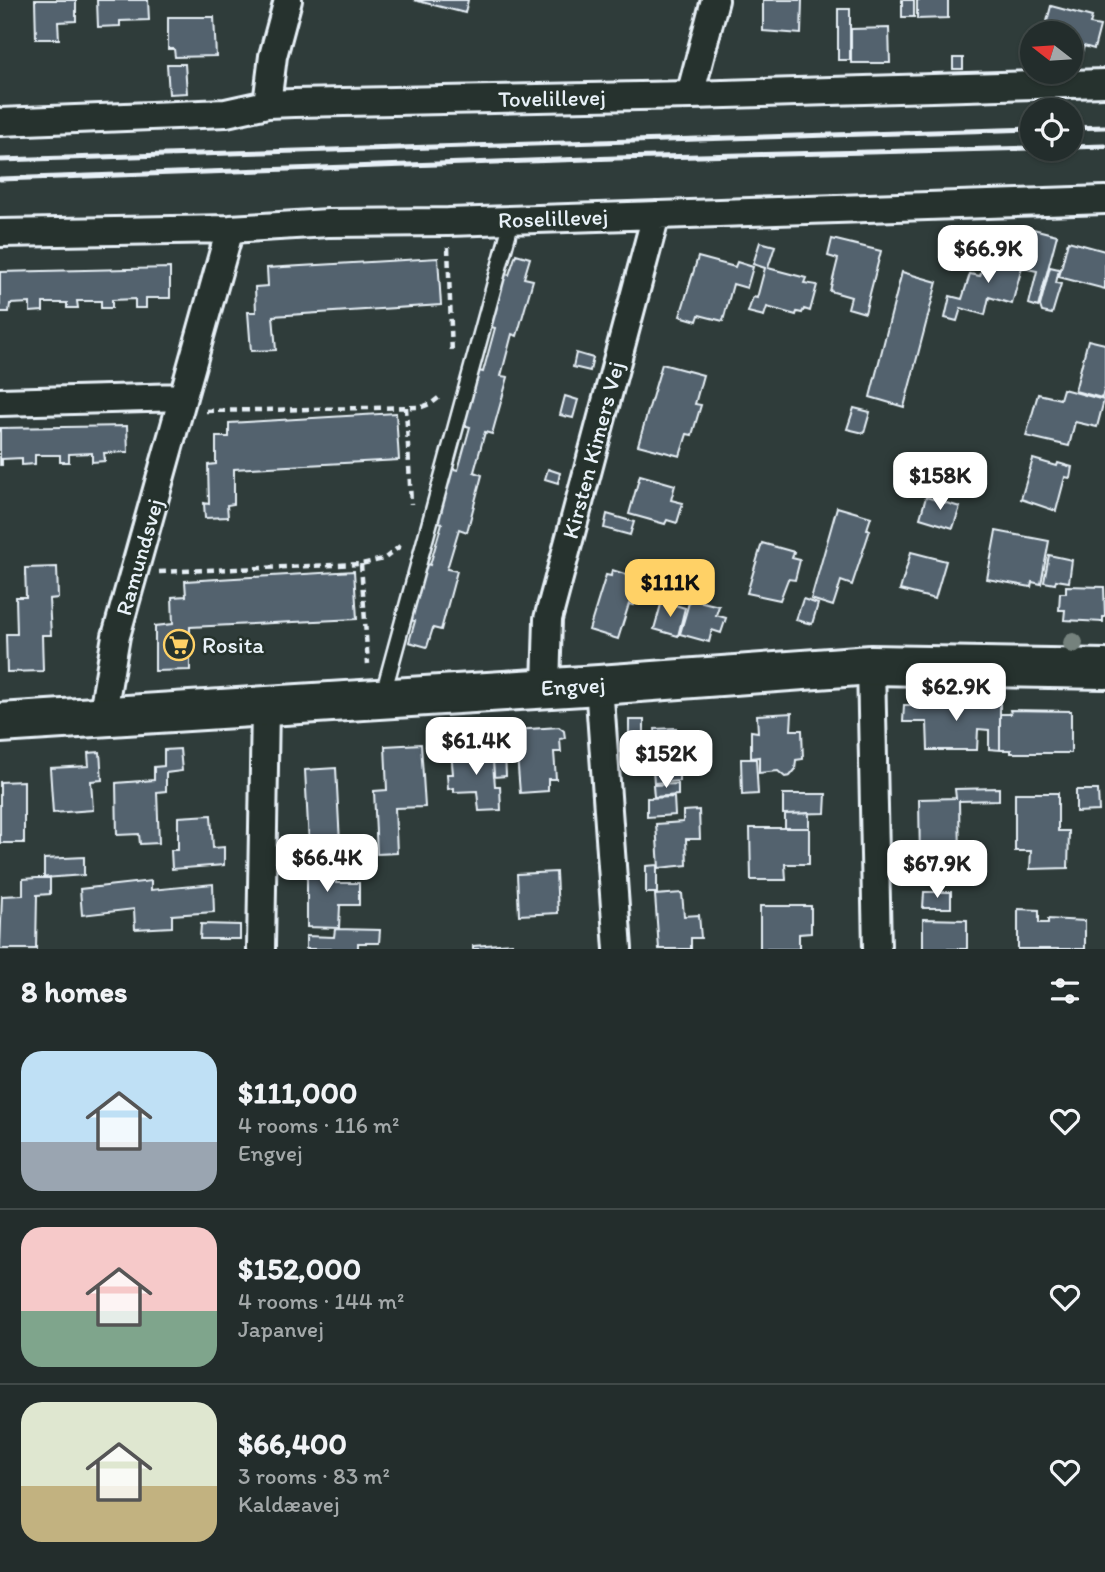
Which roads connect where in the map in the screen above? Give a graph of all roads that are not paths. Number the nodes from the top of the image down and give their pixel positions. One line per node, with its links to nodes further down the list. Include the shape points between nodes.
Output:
1 (288, 0): 5 (street, via 273,56)
2 (715, 0): 4 (street)
3 (1105, 83): 4 (street, Tovelillevej)
4 (690, 95): 5 (street, Tovelillevej)
5 (267, 104): 6 (street, Tovelillevej, via 226,113)
6 (0, 122)
7 (1105, 200): 8 (street, Roselillevej)
8 (656, 215): 9 (street, Roselillevej); 18 (street, Kirsten Kimers Vej, via 548,619)
9 (512, 220): 10 (street, Roselillevej); 16 (lane)
10 (230, 229): 11 (street, Roselillevej); 13 (street, Ramundsvej)
11 (0, 233)
12 (0, 402): 13 (street)
13 (181, 404): 20 (street, Ramundsvej, via 116,636)
14 (871, 665): 15 (street, Engvej); 17 (street, Engvej); 24 (street)
15 (1105, 668)
16 (387, 682): 18 (street, Engvej); 19 (street, Engvej)
17 (600, 685): 18 (street, Engvej); 23 (street)
18 (546, 687)
19 (265, 706): 20 (street, Engvej); 22 (street)
20 (102, 718): 21 (street, Engvej)
21 (0, 723)
22 (261, 949)
23 (618, 949)
24 (877, 949)

